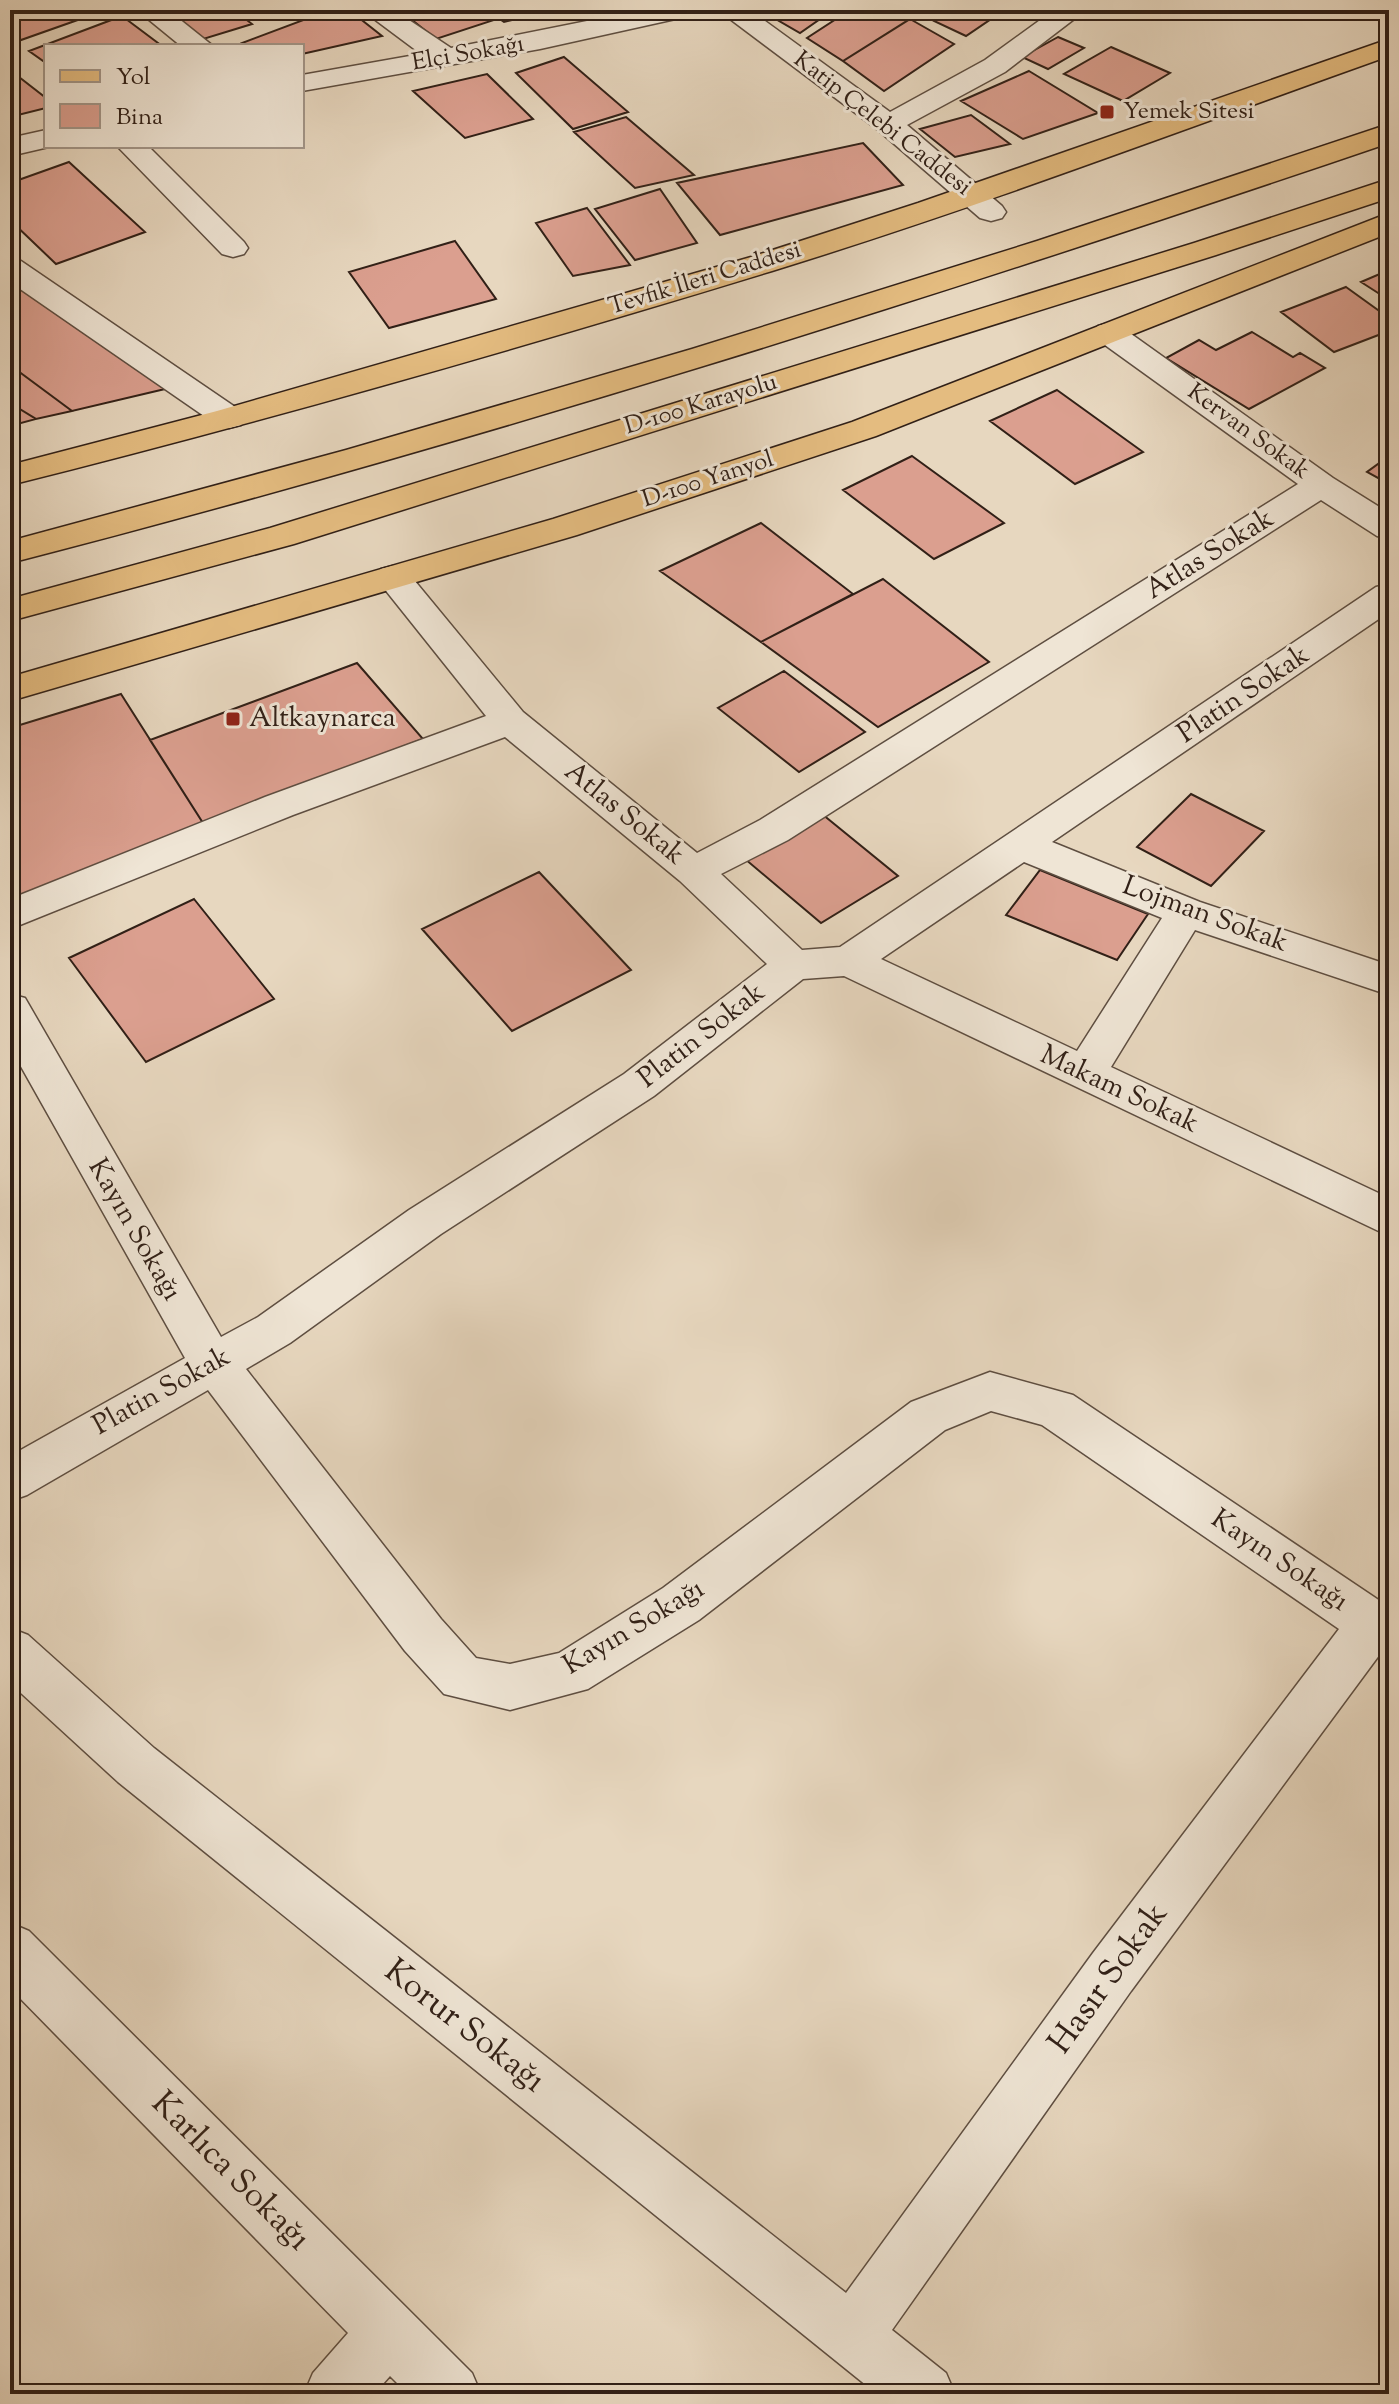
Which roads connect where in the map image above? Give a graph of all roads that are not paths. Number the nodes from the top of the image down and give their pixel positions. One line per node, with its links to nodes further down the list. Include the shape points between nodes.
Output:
1 (151, 10): 6 (street)
2 (376, 10): 8 (street)
3 (679, 10): 8 (street, Elçi Sokağı)
4 (732, 10): 11 (street, Katip Çelebi Caddesi)
5 (1072, 10): 11 (street, via 995,66)
6 (196, 44)
7 (1389, 47): 17 (main road, Tevfik İleri Caddesi)
8 (446, 58): 10 (street, Elçi Sokağı)
9 (1389, 76): 17 (main road, Tevfik İleri Caddesi)
10 (304, 83)
11 (888, 124): 17 (street, Katip Çelebi Caddesi)
12 (1389, 133): 27 (main road, D-100 Karayolu, via 695,358 231,494)
13 (44, 139): 14 (street)
14 (10, 147)
15 (134, 148): 19 (street)
16 (1389, 188): 30 (main road, D-100 Karayolu, via 282,536)
17 (981, 203): 22 (main road, Tevfik İleri Caddesi); 25 (main road, Tevfik İleri Caddesi, via 691,308)
18 (1389, 222): 21 (main road, D-100 Yanyol)
19 (233, 248)
20 (10, 268): 22 (street)
21 (1109, 333): 24 (street, Kervan Sokak); 28 (main road, D-100 Yanyol, via 864,429)
22 (229, 418): 23 (main road, Tevfik İleri Caddesi)
23 (10, 475)
24 (1321, 485): 26 (street, Kervan Sokak); 34 (street, Atlas Sokak, via 774,830)
25 (10, 502)
26 (1389, 528)
27 (10, 552)
28 (393, 577): 31 (main road, D-100 Yanyol); 32 (street, Atlas Sokak)
29 (1389, 595): 33 (street, Platin Sokak)
30 (10, 610)
31 (10, 689)
32 (510, 721): 34 (street, Atlas Sokak); 36 (street, via 279,806)
33 (1023, 846): 35 (street, Lojman Sokak); 37 (street, Platin Sokak)
34 (694, 871): 38 (street)
35 (1186, 912): 39 (street, Lojman Sokak); 41 (street)
36 (10, 915)
37 (849, 961): 38 (street, Platin Sokak); 41 (street, Makam Sokak)
38 (793, 965): 43 (street, Platin Sokak, via 639,1085 425,1222 274,1330)
39 (1389, 980)
40 (10, 1009): 43 (street, Kayın Sokağı)
41 (1085, 1074): 42 (street, Makam Sokak)
42 (1387, 1211)
43 (214, 1363): 44 (street, Platin Sokak); 45 (street, Kayın Sokağı, via 423,1635 462,1678 510,1687 570,1673 681,1604 928,1416 990,1391 1056,1409)
44 (10, 1480)
45 (1381, 1630): 49 (street, Hasır Sokak, via 1112,1972)
46 (10, 1651): 49 (street, Korur Sokağı, via 148,1775)
47 (10, 1950): 48 (street, Karlıca Sokağı)
48 (389, 2332): 50 (street); 51 (street, Karlıca Sokağı)
49 (851, 2337): 52 (street, Korur Sokağı)
50 (334, 2394)
51 (451, 2394)
52 (925, 2394)

